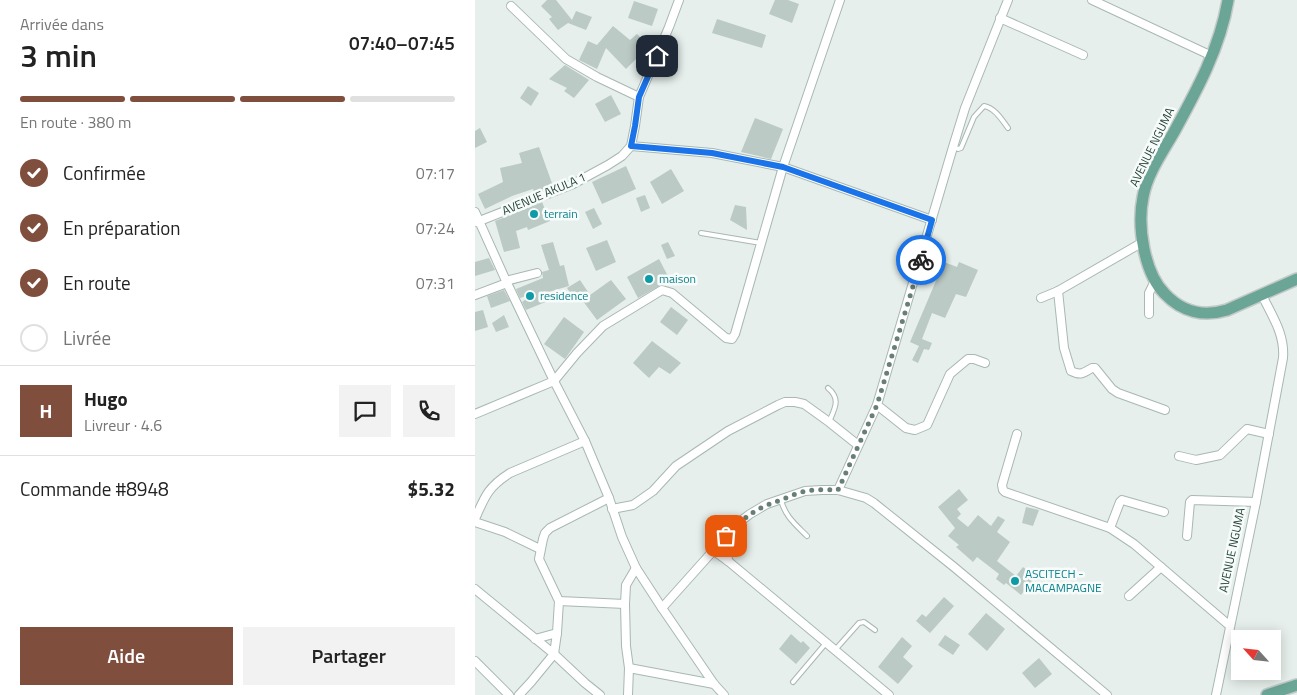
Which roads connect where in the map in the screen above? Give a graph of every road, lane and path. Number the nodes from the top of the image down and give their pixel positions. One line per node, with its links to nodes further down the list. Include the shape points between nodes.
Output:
1 (679, 0): 10 (street)
2 (840, 0): 14 (street)
3 (1009, 0): 7 (street)
4 (1092, 0): 9 (street)
5 (1228, 0): 9 (main road, AVENUE NGUMA)
6 (511, 6): 10 (street, via 566,60)
7 (1000, 18): 8 (street); 13 (street)
8 (1083, 55)
9 (1213, 56): 19 (main road, AVENUE NGUMA, via 1148,182 1141,218)
10 (639, 97): 12 (street)
11 (1008, 128): 13 (lane, via 993,110 984,106 975,117 961,148)
12 (631, 146): 14 (street, via 712,153); 17 (street, AVENUE AKULA 1, via 622,156 573,184)
13 (953, 147): 16 (street)
14 (783, 167): 16 (street); 20 (street)
15 (475, 212): 17 (street)
16 (932, 220): 33 (street)
17 (477, 222): 24 (street)
18 (701, 232): 20 (lane)
19 (1143, 242): 23 (main road, AVENUE NGUMA); 25 (street)
20 (761, 244): 31 (street, via 732,339 726,338 663,290 603,326)
21 (537, 273): 24 (street)
22 (1297, 279): 27 (main road, AVENUE NGUMA)
23 (1155, 280): 27 (main road, AVENUE NGUMA, via 1169,298 1188,310 1200,313 1222,312); 29 (street, via 1149,293)
24 (506, 282): 26 (street); 31 (street)
25 (1058, 291): 28 (street); 34 (street, via 1064,348 1071,371 1082,374 1095,368 1118,393)
26 (475, 295)
27 (1262, 295): 38 (street, AVENUE NGUMA, via 1279,329 1284,348)
28 (1041, 298)
29 (1149, 314)
30 (985, 363): 33 (street, via 968,359 950,374 927,425 915,430 906,428)
31 (554, 381): 35 (street); 39 (street)
32 (828, 388): 36 (lane, via 836,401)
33 (877, 405): 40 (street)
34 (1165, 410)
35 (475, 414)
36 (829, 422): 40 (street); 46 (street, via 804,404 785,402 729,431 675,466 653,491 633,505)
37 (1017, 434): 49 (street, via 1003,490)
38 (1269, 434): 41 (street, via 1247,429 1221,455 1196,460); 45 (street, AVENUE NGUMA)
39 (585, 441): 43 (street); 48 (street, via 510,473 495,483 485,496)
40 (858, 445): 42 (street)
41 (1179, 456)
42 (838, 490): 44 (street, via 805,491); 81 (street, via 874,503)
43 (609, 498): 46 (street); 53 (street, via 550,528)
44 (781, 500): 50 (street, via 750,514); 51 (lane, via 783,510)
45 (1256, 502): 52 (street, via 1192,500); 63 (street, AVENUE NGUMA)
46 (612, 509): 57 (street)
47 (1164, 512): 49 (street, via 1122,500)
48 (475, 521): 53 (street)
49 (1110, 528): 56 (street)
50 (726, 536): 54 (street); 55 (street)
51 (807, 536)
52 (1187, 536)
53 (540, 549): 60 (street, via 539,559)
54 (714, 551): 55 (street); 62 (street)
55 (728, 561): 67 (street)
56 (1161, 567): 59 (street); 63 (street)
57 (636, 568): 61 (street, via 626,585); 62 (street)
58 (475, 589): 66 (street)
59 (1129, 596)
60 (559, 601): 61 (street); 65 (street)
61 (625, 604): 71 (street)
62 (662, 608): 73 (street)
63 (1230, 626): 82 (street, AVENUE NGUMA)
64 (875, 630): 68 (lane, via 864,622 859,623)
65 (557, 633): 66 (street); 69 (street)
66 (535, 639): 69 (street)
67 (826, 643): 68 (street); 72 (lane)
68 (835, 650): 80 (street)
69 (554, 654): 76 (street); 77 (street)
70 (475, 662): 75 (street)
71 (629, 668): 73 (street); 78 (street)
72 (793, 682)
73 (714, 684): 79 (street)
74 (1297, 685): 83 (main road)
75 (509, 695)
76 (519, 695)
77 (600, 695)
78 (629, 695)
79 (724, 695)
80 (889, 695)
81 (1107, 695)
82 (1216, 695)
83 (1267, 695)

